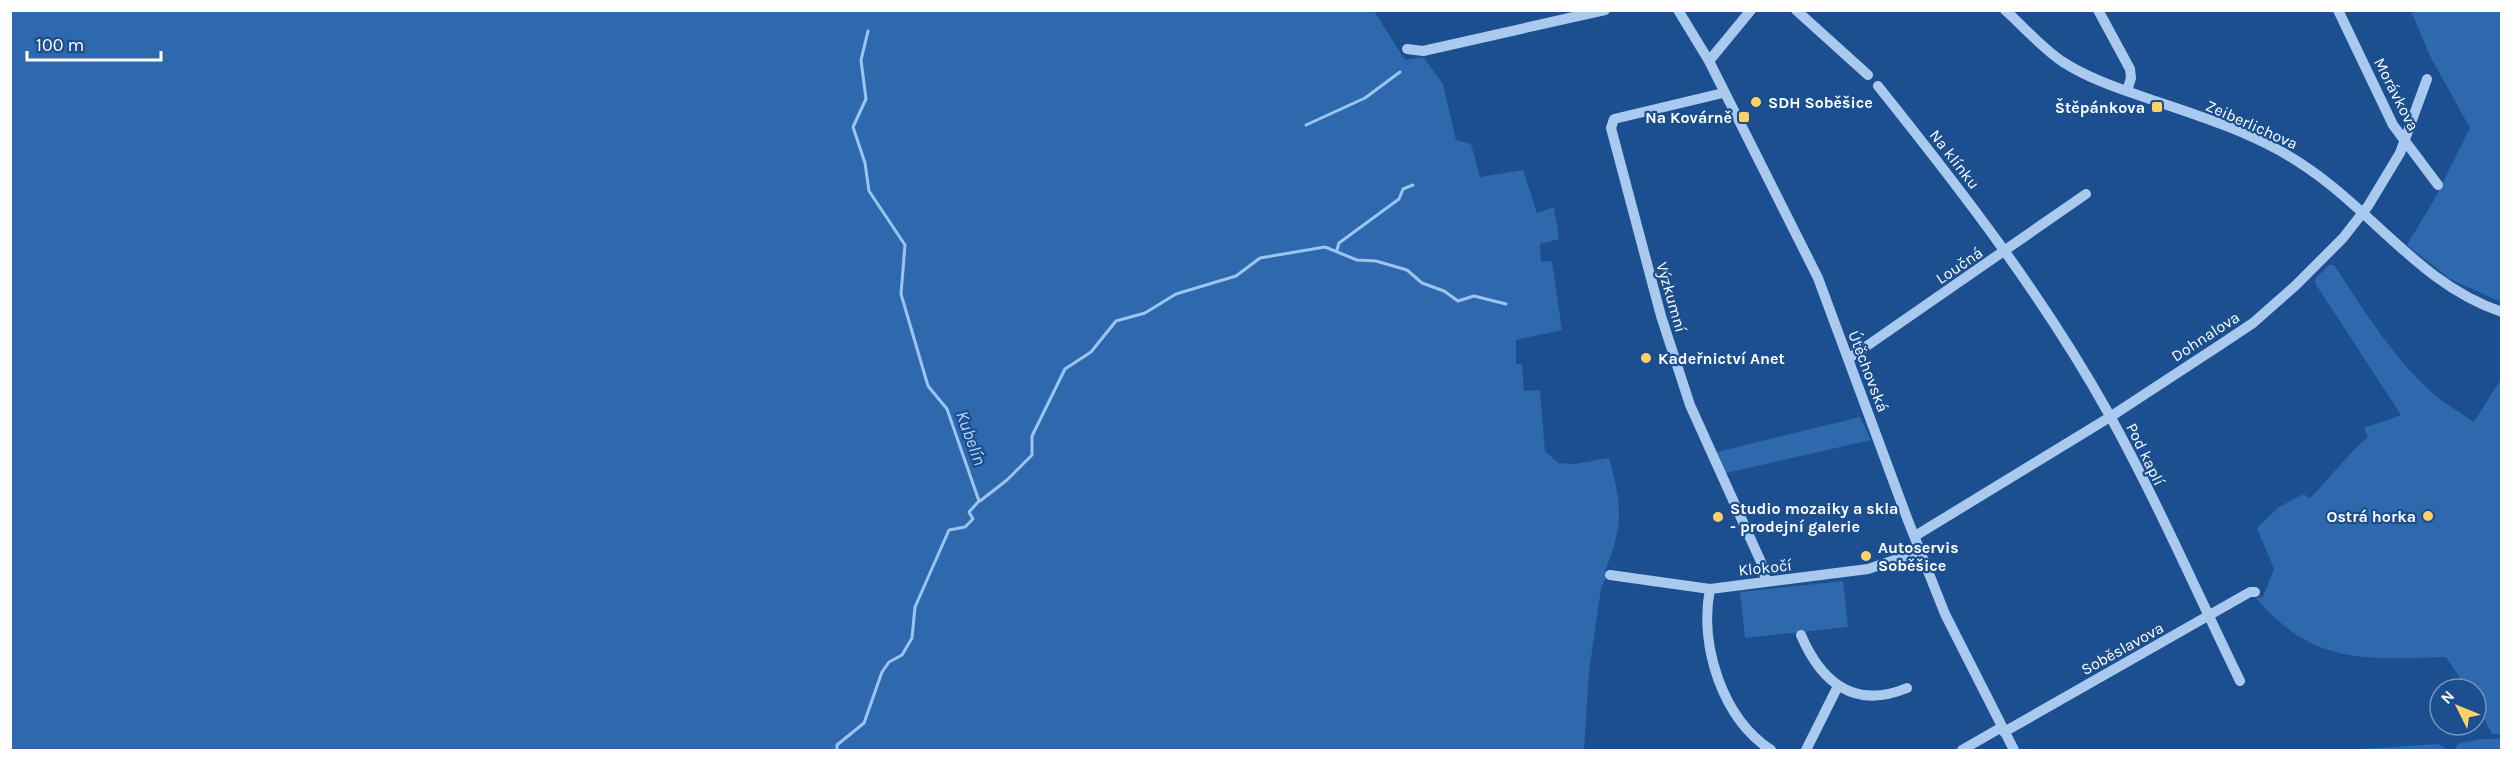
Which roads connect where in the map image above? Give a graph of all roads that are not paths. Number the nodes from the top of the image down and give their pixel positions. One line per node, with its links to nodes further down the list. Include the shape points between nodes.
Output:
1 (1605, 10): 8 (street, via 1423,51)
2 (1678, 10): 9 (street, Útěchovská)
3 (1751, 10): 9 (street)
4 (1796, 10): 10 (street)
5 (2005, 10): 13 (street, Zeiberlichova, via 2062,61)
6 (2098, 10): 13 (street, via 2130,69)
7 (2338, 10): 15 (street, Morávkova)
8 (1407, 49)
9 (1708, 61): 14 (street, Útěchovská)
10 (1868, 75)
11 (2427, 79): 15 (street, Dohnalova)
12 (1878, 86): 19 (street, Na klínku)
13 (2127, 91): 18 (street, Zeiberlichova, via 2270,146 2308,168)
14 (1723, 93): 21 (street, Útěchovská, via 1818,278); 26 (street, Výzkumní, via 1614,119 1611,128 1661,316 1690,405)
15 (2404, 142): 16 (street, Morávkova); 18 (street, Dohnalova)
16 (2438, 185)
17 (2086, 194): 19 (street, Loučná)
18 (2363, 214): 20 (street, Zeiberlichova, via 2445,285); 22 (street, Dohnalova, via 2318,265 2253,323)
19 (2007, 251): 21 (street, Loučná); 22 (street, Pod kaplí)
20 (2502, 312)
21 (1848, 359): 23 (street, Útěchovská)
22 (2110, 417): 23 (street, Dohnalova); 29 (street, Pod kaplí)
23 (1915, 536): 24 (street, Útěchovská)
24 (1921, 551): 26 (street, Klokočí, via 1868,569); 34 (street, Útěchovská, via 1945,614)
25 (1610, 575): 27 (street, Klokočí)
26 (1766, 581): 27 (street, Klokočí)
27 (1710, 589): 35 (street, via 1706,609 1709,647 1720,683 1736,714 1759,743)
28 (2255, 592): 29 (street, Soběslavova)
29 (2208, 617): 31 (street, Pod kaplí); 34 (street, Soběslavova)
30 (1801, 635): 32 (street, via 1817,665)
31 (2240, 681)
32 (1838, 686): 33 (street, via 1870,696); 36 (street)
33 (1907, 688)
34 (2003, 729): 37 (street, Soběslavova); 38 (street, Útěchovská)
35 (1771, 750)
36 (1806, 750)
37 (1962, 750)
38 (2014, 750)

